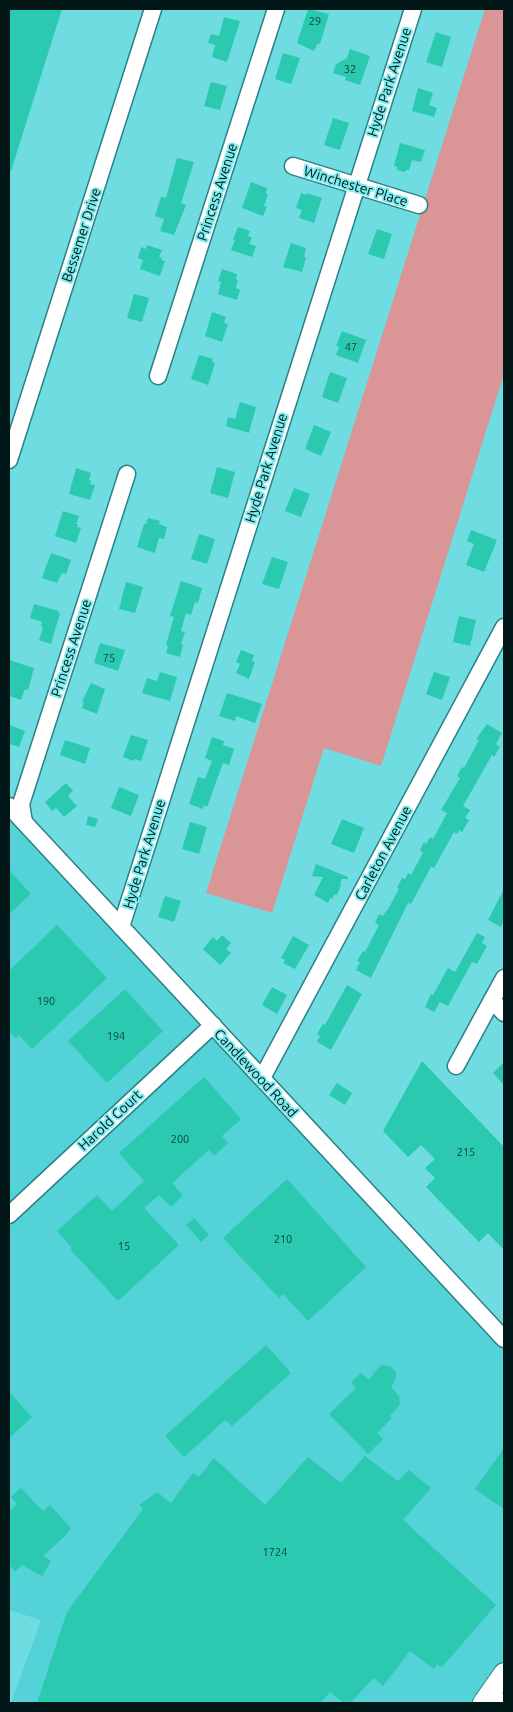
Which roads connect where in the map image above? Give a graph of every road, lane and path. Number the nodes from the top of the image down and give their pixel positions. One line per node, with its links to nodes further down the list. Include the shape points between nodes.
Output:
1 (153, 9): 8 (street, Bessemer Drive)
2 (276, 9): 7 (street, Princess Avenue)
3 (412, 9): 5 (street, Hyde Park Avenue)
4 (293, 166): 5 (street, Winchester Place)
5 (355, 185): 6 (street, Winchester Place); 13 (street, Hyde Park Avenue)
6 (419, 205)
7 (158, 376)
8 (9, 460)
9 (127, 474): 12 (street, Princess Avenue, via 22,804)
10 (504, 627): 19 (street, Carleton Avenue)
11 (9, 806): 12 (street, Candlewood Road)
12 (24, 822): 13 (street, Candlewood Road)
13 (121, 927): 17 (street, Candlewood Road)
14 (504, 978): 15 (street)
15 (492, 1000): 16 (street); 18 (street)
16 (504, 1013)
17 (212, 1025): 19 (street, Candlewood Road); 20 (street, Harold Court)
18 (456, 1066)
19 (262, 1078): 21 (street, Candlewood Road)
20 (9, 1215)
21 (504, 1339)
22 (504, 1674): 23 (main road)
23 (492, 1700)

